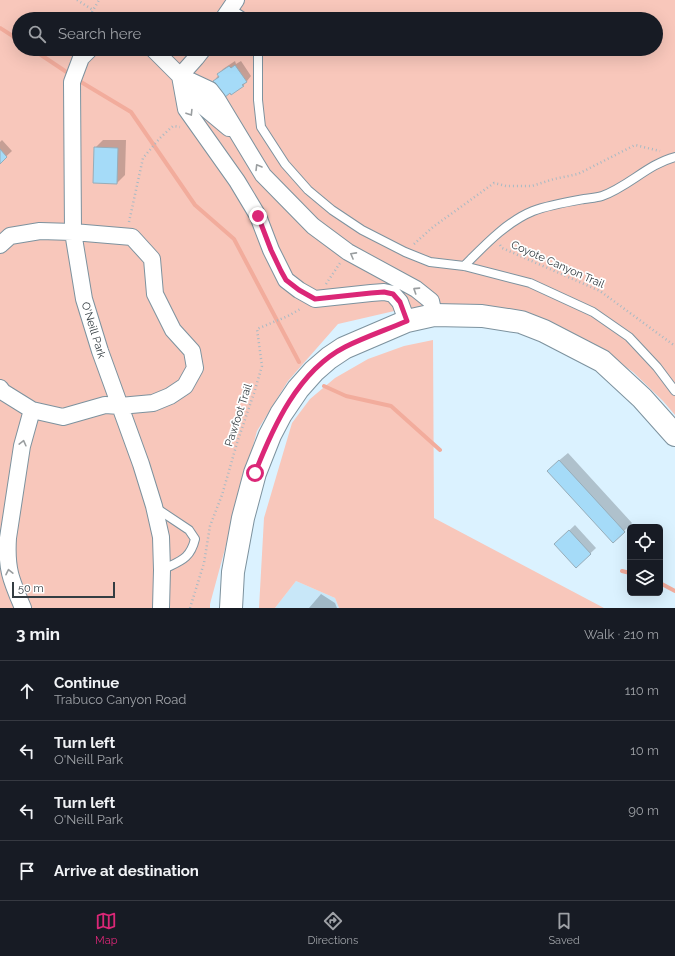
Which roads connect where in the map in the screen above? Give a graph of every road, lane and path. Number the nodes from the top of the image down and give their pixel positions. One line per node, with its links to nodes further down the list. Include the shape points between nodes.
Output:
1 (77, 0): 3 (path)
2 (98, 0): 3 (path)
3 (93, 10)
4 (83, 56): 11 (street, O'Neill Park, via 72,82)
5 (160, 56): 8 (street)
6 (198, 56): 8 (street)
7 (258, 56): 15 (lane, via 261,127 285,164 308,190 332,210 362,230)
8 (180, 76): 9 (street, one-way to 9, via 186,108); 18 (street, one-way to 8, via 348,252 313,226 263,175 210,90)
9 (192, 116): 12 (path, via 186,127 173,126 143,158); 20 (street, via 258,216 286,280)
10 (674, 157): 13 (lane, via 602,196 533,211 516,220); 15 (path, via 635,144 578,174 532,186 506,186 494,183)
11 (73, 232): 12 (street); 14 (street, via 40,231 10,236); 26 (street, O'Neill Park, via 84,299)
12 (126, 237): 26 (street, via 132,237 152,258 155,294 173,330 192,351 195,368 185,386 170,396 153,402)
13 (493, 238): 17 (lane); 23 (path, Coyote Canyon Trail, via 502,248 600,291)
14 (0, 245)
15 (405, 252): 17 (lane, via 430,262)
16 (339, 264): 20 (path, Pawfoot Trail)
17 (464, 266): 25 (lane, via 530,282 593,312 629,337)
18 (387, 274): 19 (street); 21 (street, one-way to 18, via 431,300)
19 (378, 292): 20 (street); 22 (street, via 393,294 400,302)
20 (315, 299): 33 (path, Pawfoot Trail, via 288,316 257,329 262,366 210,526 204,563)
21 (434, 315): 22 (main road); 28 (main road, via 482,316 521,322 563,340 602,361 642,398)
22 (400, 324): 34 (main road, via 344,348 329,358 298,389 281,414 255,473 243,518 233,572)
23 (675, 346)
24 (0, 388): 27 (street, via 2,392)
25 (675, 391)
26 (120, 406): 27 (street, via 105,405 63,417); 29 (street, O'Neill Park, via 142,464)
27 (32, 410): 31 (street, one-way to 27, via 8,569 7,553 22,446)
28 (675, 435)
29 (154, 506): 30 (street, O'Neill Park, via 160,537); 30 (lane, via 189,530 195,539 193,549 185,558)
30 (162, 570): 32 (street, O'Neill Park)
31 (23, 608)
32 (161, 608)
33 (190, 608)
34 (230, 608)

